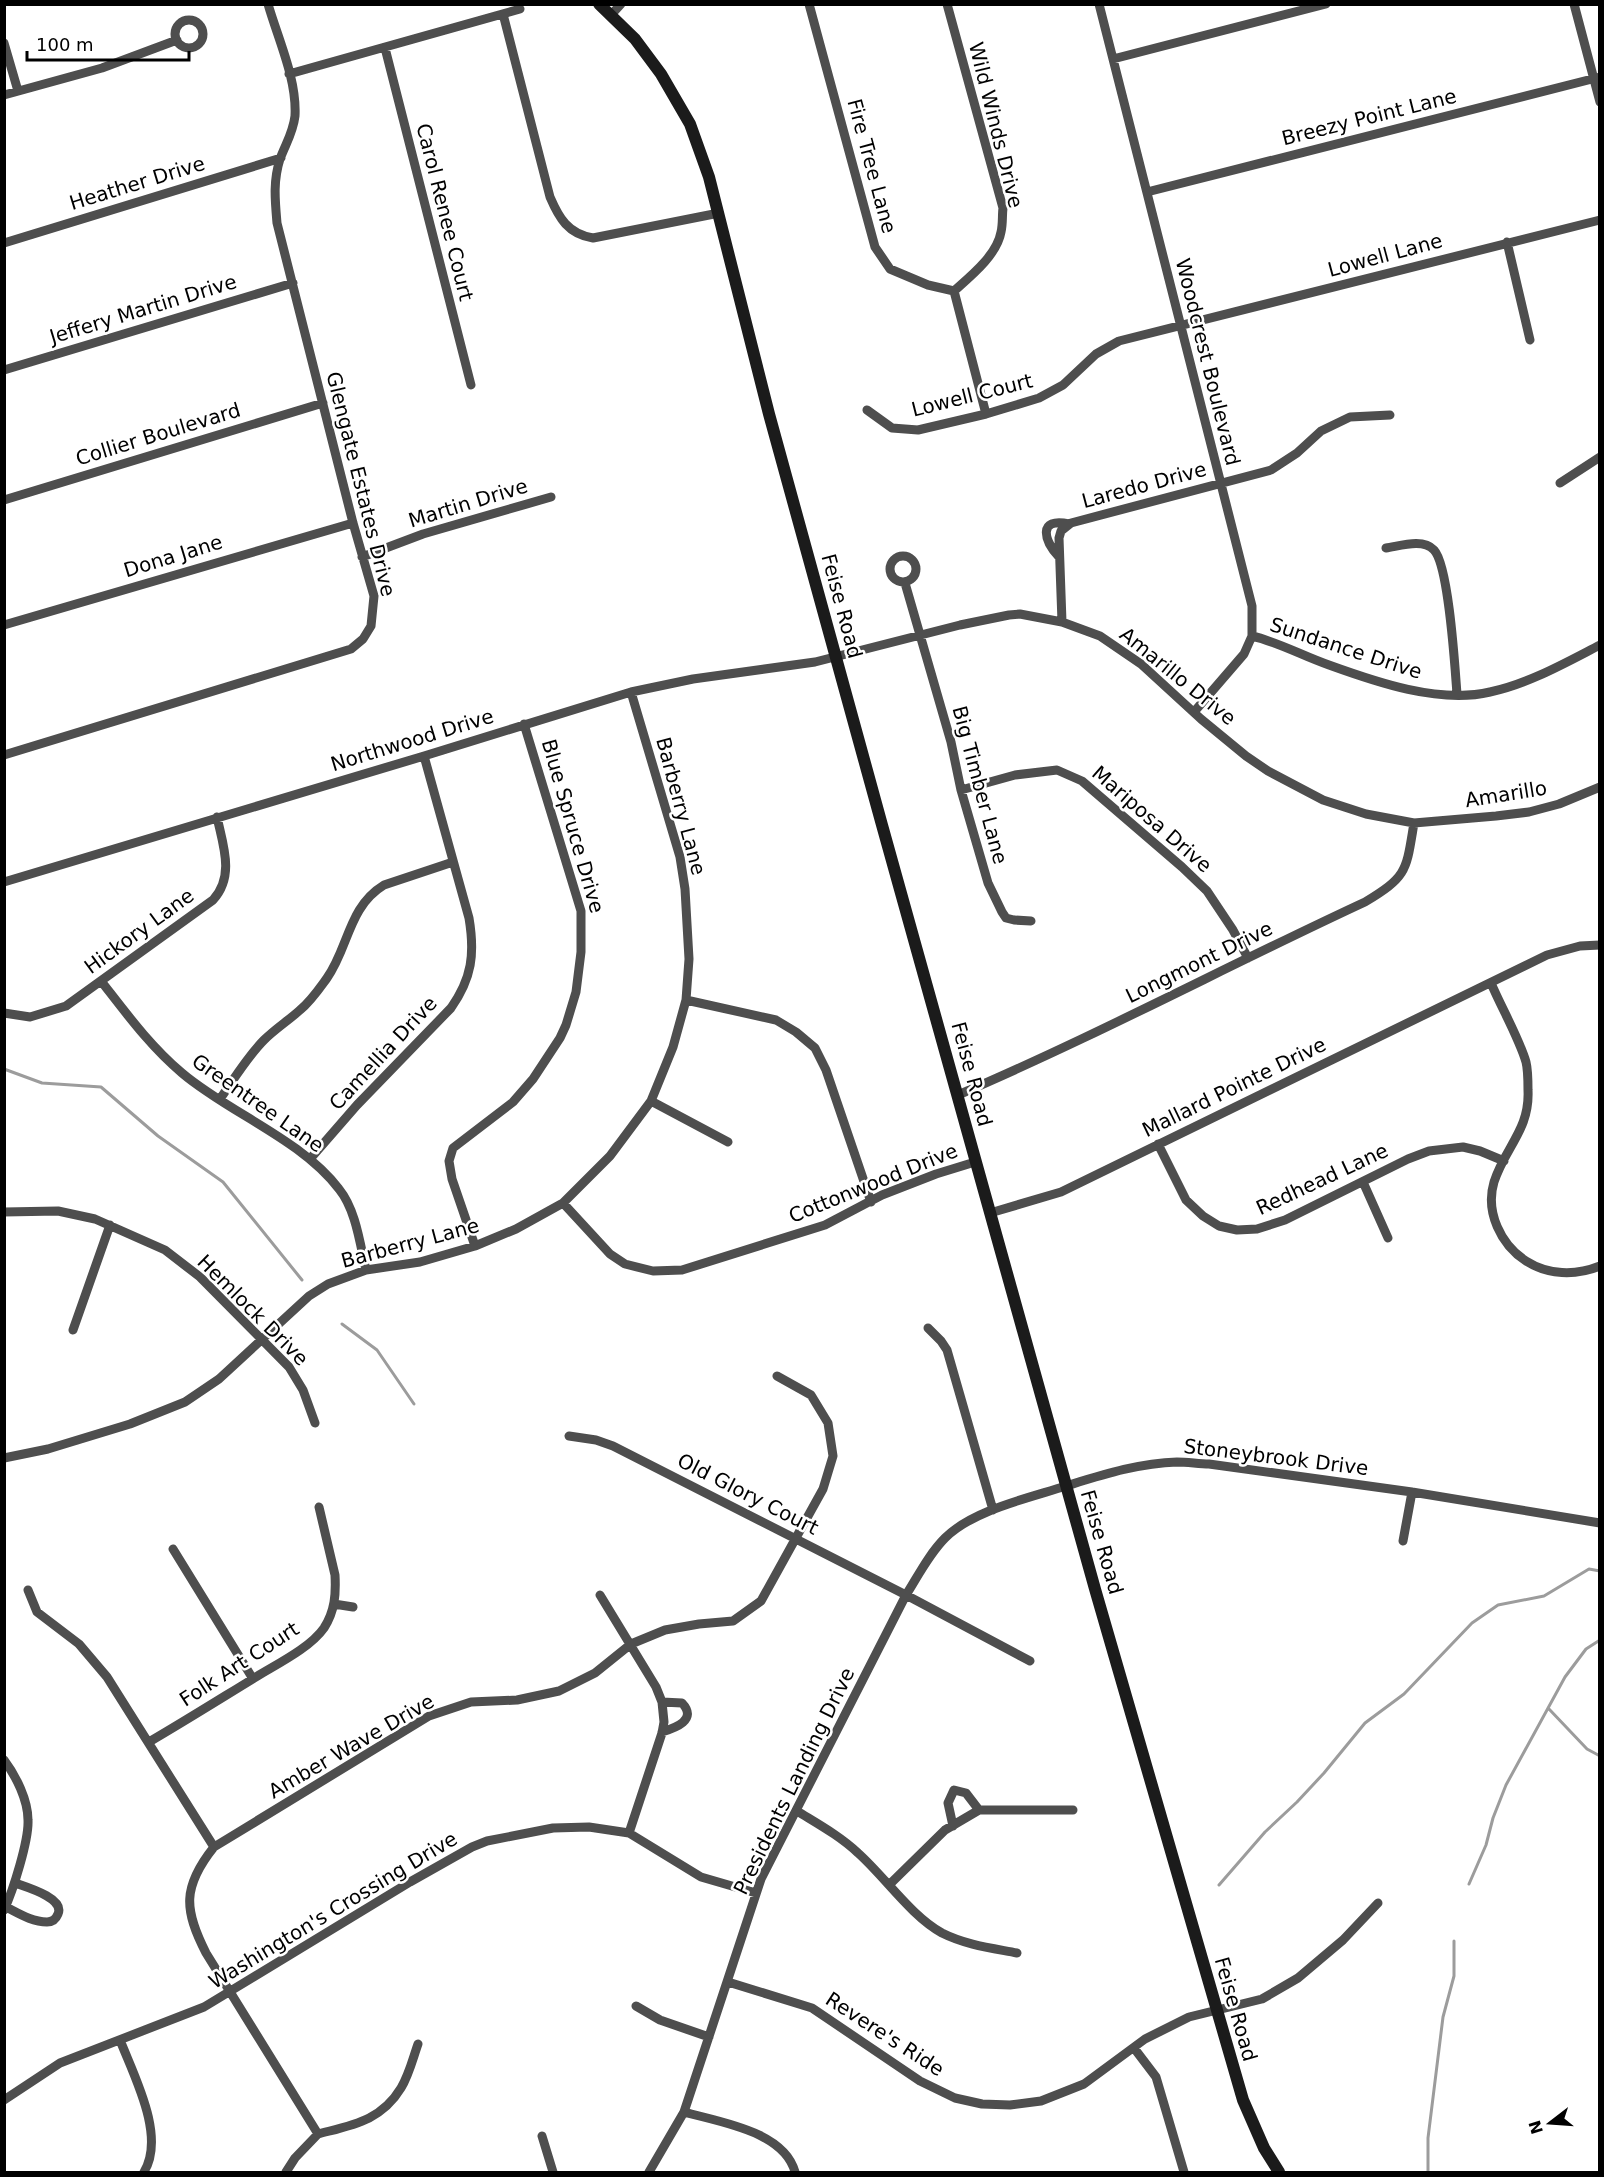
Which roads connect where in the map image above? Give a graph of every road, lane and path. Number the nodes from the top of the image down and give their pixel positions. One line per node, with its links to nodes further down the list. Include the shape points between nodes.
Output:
1 (268, 4): 16 (street, Glengate Estates Drive)
2 (598, 4): 11 (main road, Feise Road)
3 (621, 4): 11 (street)
4 (809, 4): 28 (street, Fire Tree Lane, via 875,247 890,268 928,285)
5 (947, 4): 28 (street, Wild Winds Drive, via 1003,208 1001,234 994,249)
6 (1099, 4): 15 (street, Woodcrest Boulevard)
7 (1326, 4): 15 (street)
8 (1574, 4): 17 (street)
9 (520, 9): 10 (street)
10 (503, 14): 14 (street); 23 (street, via 550,197 566,226 593,238)
11 (611, 15): 23 (main road, Feise Road, via 635,39 676,97 709,177)
12 (177, 40): 18 (street, via 102,68)
13 (4, 43): 18 (street)
14 (385, 48): 16 (street); 32 (street, Carol Renee Court)
15 (1113, 59): 22 (street, Woodcrest Boulevard)
16 (289, 74): 21 (street, Glengate Estates Drive, via 295,116 291,139)
17 (1597, 77): 20 (street); 22 (street, Breezy Point Lane)
18 (18, 91): 19 (street)
19 (4, 95)
20 (1599, 102)
21 (281, 158): 26 (street, Heather Drive); 27 (street, Glengate Estates Drive, via 274,188 277,223)
22 (1147, 192): 29 (street, Woodcrest Boulevard)
23 (718, 213): 53 (main road, Feise Road)
24 (1599, 220): 25 (street, Lowell Lane)
25 (1507, 242): 29 (street, Lowell Lane); 30 (street)
26 (4, 243)
27 (292, 283): 31 (street, Jeffery Martin Drive); 33 (street, Glengate Estates Drive)
28 (954, 291): 35 (street)
29 (1180, 325): 35 (street, Lowell Court, via 1119,341 1039,399); 39 (street, Woodcrest Boulevard)
30 (1530, 340)
31 (4, 370)
32 (471, 385)
33 (323, 403): 41 (street, Collier Boulevard); 42 (street, Glengate Estates Drive)
34 (867, 410): 35 (street, Lowell Court, via 892,428 918,430)
35 (986, 414)
36 (1390, 415): 39 (street, Laredo Drive, via 1350,417 1321,431 1271,470)
37 (1599, 457): 38 (street)
38 (1560, 483)
39 (1221, 484): 43 (street, Laredo Drive); 51 (street, Woodcrest Boulevard, via 1252,606)
40 (551, 497): 45 (street, Martin Drive)
41 (4, 500)
42 (353, 523): 45 (street, Glengate Estates Drive); 49 (street, Dona Jane)
43 (1069, 525): 46 (street, Laredo Drive, via 1061,531); 46 (street, Laredo Drive, via 1057,522 1046,531 1046,540)
44 (1386, 548): 55 (street, via 1422,543 1435,550 1454,642)
45 (362, 556): 58 (street, Glengate Estates Drive, via 374,596 373,620 366,635 351,649)
46 (1059, 557): 48 (street, Laredo Drive)
47 (905, 583): 50 (street, Big Timber Lane)
48 (1062, 622): 50 (street, Amarillo Drive, via 1009,615); 56 (street, Amarillo Drive, via 1100,636 1133,658)
49 (4, 625)
50 (920, 635): 53 (street, Amarillo Drive); 61 (street, Big Timber Lane)
51 (1252, 636): 55 (street, Sundance Drive, via 1391,685); 56 (street, Woodcrest Boulevard, via 1234,668)
52 (1599, 645): 55 (street, Sundance Drive, via 1490,693)
53 (836, 657): 54 (street, Northwood Drive); 73 (main road, Feise Road)
54 (631, 692): 57 (street, Northwood Drive); 71 (street, Barberry Lane, via 680,857 689,949)
55 (1457, 694)
56 (1194, 712): 63 (street, Amarillo Drive, via 1246,756 1323,800 1366,814)
57 (524, 724): 59 (street, Northwood Drive); 88 (street, Blue Spruce Drive, via 581,911 581,952 576,992 566,1025 539,1071 513,1102 453,1148 449,1161 452,1179)
58 (4, 755)
59 (424, 756): 62 (street, Northwood Drive); 64 (street, Camellia Drive)
60 (1599, 787): 63 (street, Amarillo, via 1529,812)
61 (961, 789): 66 (street, Big Timber Lane, via 988,883 1002,912 1006,918); 68 (street, Mariposa Drive, via 1015,775 1057,770 1082,781 1206,891)
62 (217, 817): 65 (street, Northwood Drive); 69 (street, Hickory Lane, via 227,859 220,892)
63 (1414, 823): 68 (street, Longmont Drive, via 1408,862 1389,888)
64 (453, 862): 74 (street, via 374,891 352,922 329,975 316,993 265,1039); 78 (street, Camellia Drive, via 474,944 458,997)
65 (4, 882)
66 (1031, 921)
67 (1599, 945): 70 (street, Mallard Pointe Drive, via 1557,951)
68 (1248, 958): 73 (street, Longmont Drive)
69 (100, 981): 72 (street, Hickory Lane, via 66,1006 30,1017); 74 (street, Greentree Lane, via 151,1044 183,1074)
70 (1491, 983): 77 (street, Mallard Pointe Drive); 79 (street, via 1526,1064 1527,1112)
71 (686, 1000): 75 (street, Barberry Lane, via 673,1047); 82 (street, via 776,1020 815,1048)
72 (4, 1013)
73 (958, 1095): 80 (main road, Feise Road)
74 (220, 1099): 78 (street, Greentree Lane)
75 (651, 1101): 76 (street); 83 (street, Barberry Lane, via 610,1156)
76 (728, 1142)
77 (1158, 1144): 81 (street, Redhead Lane, via 1186,1200 1203,1216 1237,1230 1257,1229 1285,1220); 85 (street, Mallard Pointe Drive, via 1061,1192)
78 (310, 1159): 90 (street, Greentree Lane, via 340,1189 349,1206)
79 (1504, 1161): 81 (street, Redhead Lane, via 1462,1147 1430,1151); 89 (street, via 1494,1184 1493,1212 1499,1232 1510,1248 1551,1273 1587,1271)
80 (975, 1162): 82 (street, Cottonwood Drive); 85 (main road, Feise Road)
81 (1363, 1182): 87 (street)
82 (871, 1202): 83 (street, Cottonwood Drive, via 825,1225 682,1270 653,1271 626,1264 610,1254)
83 (563, 1203): 88 (street, Barberry Lane)
84 (4, 1212): 86 (street, Hemlock Drive, via 58,1210)
85 (990, 1213): 98 (main road, Feise Road)
86 (110, 1225): 92 (street); 93 (street, Hemlock Drive, via 165,1250 200,1277)
87 (1388, 1238)
88 (475, 1246): 90 (street, Barberry Lane, via 420,1262)
89 (1599, 1266)
90 (366, 1270): 93 (street, Barberry Lane, via 328,1284 309,1296)
91 (928, 1328): 101 (street, via 946,1350)
92 (73, 1330)
93 (261, 1339): 95 (street, Hemlock Drive, via 294,1374); 97 (street, Barberry Lane, via 219,1379 185,1402 130,1424)
94 (777, 1376): 103 (street, Amber Wave Drive, via 811,1395 828,1423 833,1447 831,1469 823,1489)
95 (315, 1423)
96 (569, 1436): 103 (street, Old Glory Court, via 613,1446)
97 (4, 1458)
98 (1066, 1486): 99 (street, Stoneybrook Drive, via 1116,1471 1177,1462); 101 (street, Presidents Landing Drive); 134 (main road, Feise Road)
99 (1412, 1492): 102 (street, Stoneybrook Drive); 104 (street)
100 (319, 1507): 109 (street, Folk Art Court, via 335,1575)
101 (993, 1510): 108 (street, Presidents Landing Drive, via 945,1538)
102 (1599, 1524)
103 (795, 1539): 108 (street, Old Glory Court); 111 (street, Amber Wave Drive, via 761,1601 751,1610 733,1621 665,1630)
104 (1403, 1541)
105 (173, 1550): 113 (street)
106 (27, 1590): 116 (street, via 37,1612 79,1644 107,1677)
107 (600, 1595): 111 (street)
108 (906, 1595): 112 (street, Old Glory Court); 120 (street, Presidents Landing Drive)
109 (334, 1604): 110 (street); 113 (street, Folk Art Court, via 318,1634)
110 (353, 1607)
111 (631, 1644): 114 (street); 123 (street, Amber Wave Drive, via 595,1673 559,1691 517,1700 471,1702 429,1716)
112 (1030, 1661)
113 (253, 1679): 116 (street, Folk Art Court)
114 (662, 1702): 115 (street); 115 (street, via 682,1703 686,1709 685,1722)
115 (662, 1732): 122 (street)
116 (149, 1742): 123 (street)
117 (4, 1760): 124 (street, via 21,1792 28,1821)
118 (979, 1810): 119 (street); 121 (street); 121 (street, via 966,1794 954,1790 948,1803)
119 (1073, 1810)
120 (797, 1811): 125 (street, via 842,1839); 127 (street, Presidents Landing Drive)
121 (953, 1826): 125 (street)
122 (629, 1833): 127 (street, Washington's Crossing Drive, via 701,1878); 132 (street, Washington's Crossing Drive, via 589,1827 553,1828 487,1841 410,1881)
123 (214, 1847): 132 (street, Amber Wave Drive, via 192,1885 190,1912 198,1937)
124 (15, 1883): 126 (street); 129 (street, via 52,1899 58,1913 53,1921 35,1921)
125 (890, 1884): 130 (street, via 939,1932 975,1946)
126 (7, 1892): 129 (street)
127 (756, 1893): 131 (street, Presidents Landing Drive)
128 (1378, 1903): 134 (street, Revere's Ride, via 1343,1940 1298,1978 1262,2000)
129 (5, 1909)
130 (1017, 1953)
131 (728, 1982): 135 (street, Presidents Landing Drive); 138 (street, Revere's Ride, via 812,2008 920,2081 955,2098 982,2104 1041,2101 1084,2084)
132 (231, 1992): 136 (street, Washington's Crossing Drive, via 204,2007); 141 (street, Amber Wave Drive)
133 (636, 2006): 135 (street, via 660,2020)
134 (1216, 2010): 138 (street, Revere's Ride, via 1189,2017); 149 (main road, Feise Road, via 1243,2100)
135 (709, 2037): 140 (street, Presidents Landing Drive)
136 (120, 2040): 139 (street, Washington's Crossing Drive, via 60,2062); 143 (street, via 152,2132 152,2149)
137 (418, 2044): 141 (street, via 402,2086 388,2106 360,2123)
138 (1134, 2048): 148 (street, via 1156,2078)
139 (4, 2100)
140 (684, 2112): 146 (street, Presidents Landing Drive); 147 (street, via 755,2133 777,2146)
141 (318, 2134): 144 (street)
142 (542, 2136): 145 (street)
143 (144, 2172)
144 (286, 2172)
145 (553, 2172)
146 (649, 2172)
147 (795, 2172)
148 (1184, 2172)
149 (1279, 2172)

